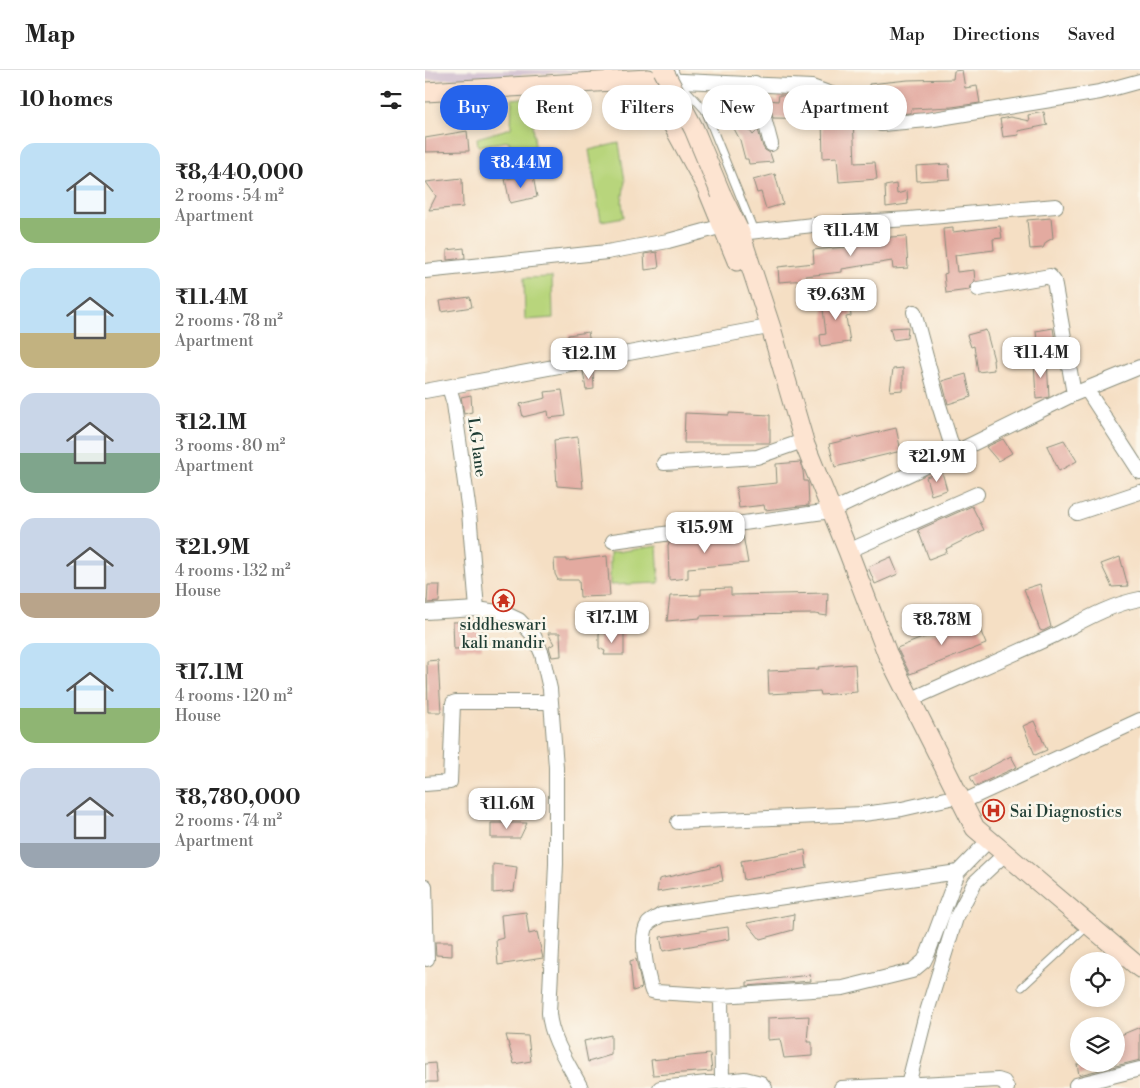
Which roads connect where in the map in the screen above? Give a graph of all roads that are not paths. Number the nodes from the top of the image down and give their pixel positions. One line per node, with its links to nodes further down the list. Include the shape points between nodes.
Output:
1 (620, 70): 4 (street)
2 (662, 74): 4 (main road); 5 (street); 9 (main road, bridge, via 694,129); 9 (main road, via 707,188); 9 (lane, via 705,110)
3 (1140, 81): 5 (street, via 1100,92 928,120 881,124 823,90)
4 (603, 82): 6 (main road)
5 (755, 84): 7 (street)
6 (425, 92)
7 (771, 144)
8 (1056, 206): 9 (street)
9 (739, 230): 10 (street, via 607,252); 13 (main road)
10 (425, 272)
11 (978, 289): 17 (street, via 1050,276 1054,281)
12 (914, 312): 19 (street)
13 (767, 328): 15 (street); 18 (main road)
14 (1140, 367): 17 (street)
15 (449, 387): 16 (street); 29 (street, L.G lane, via 469,512)
16 (425, 391)
17 (1081, 392): 19 (street); 21 (street)
18 (803, 444): 20 (street, via 757,457); 24 (main road)
19 (954, 453): 24 (street)
20 (664, 463)
21 (1140, 472)
22 (1140, 492): 25 (street)
23 (977, 494): 27 (street)
24 (831, 511): 26 (street); 27 (main road)
25 (1077, 513)
26 (613, 541)
27 (848, 551): 31 (main road, via 887,653)
28 (1140, 599): 31 (street, via 1101,611)
29 (477, 609): 30 (street); 32 (street, via 504,613 519,620 534,636 547,673)
30 (425, 612)
31 (910, 700): 35 (main road)
32 (551, 702): 34 (street, via 453,703 450,782); 51 (street, via 556,814 549,1013 555,1038)
33 (1140, 720): 35 (street)
34 (425, 784)
35 (960, 799): 36 (street, via 863,814); 37 (main road, via 975,828)
36 (678, 822)
37 (989, 840): 38 (main road); 39 (street)
38 (1005, 854): 41 (main road); 48 (street, via 975,882 956,918)
39 (959, 872): 45 (street, via 928,953 912,971 843,988); 45 (street, via 661,915 648,924 644,943 652,991)
40 (425, 886): 42 (street)
41 (1089, 925): 43 (main road); 44 (lane)
42 (427, 959)
43 (1140, 968)
44 (1022, 987)
45 (721, 996): 47 (street)
46 (1140, 1069): 49 (street)
47 (722, 1081): 52 (street); 53 (street, via 754,1080)
48 (908, 1085): 50 (street); 55 (street, via 999,1080)
49 (1076, 1085)
50 (885, 1087): 54 (street)
51 (581, 1088)
52 (660, 1088)
53 (765, 1088)
54 (841, 1088)
55 (1007, 1088)

